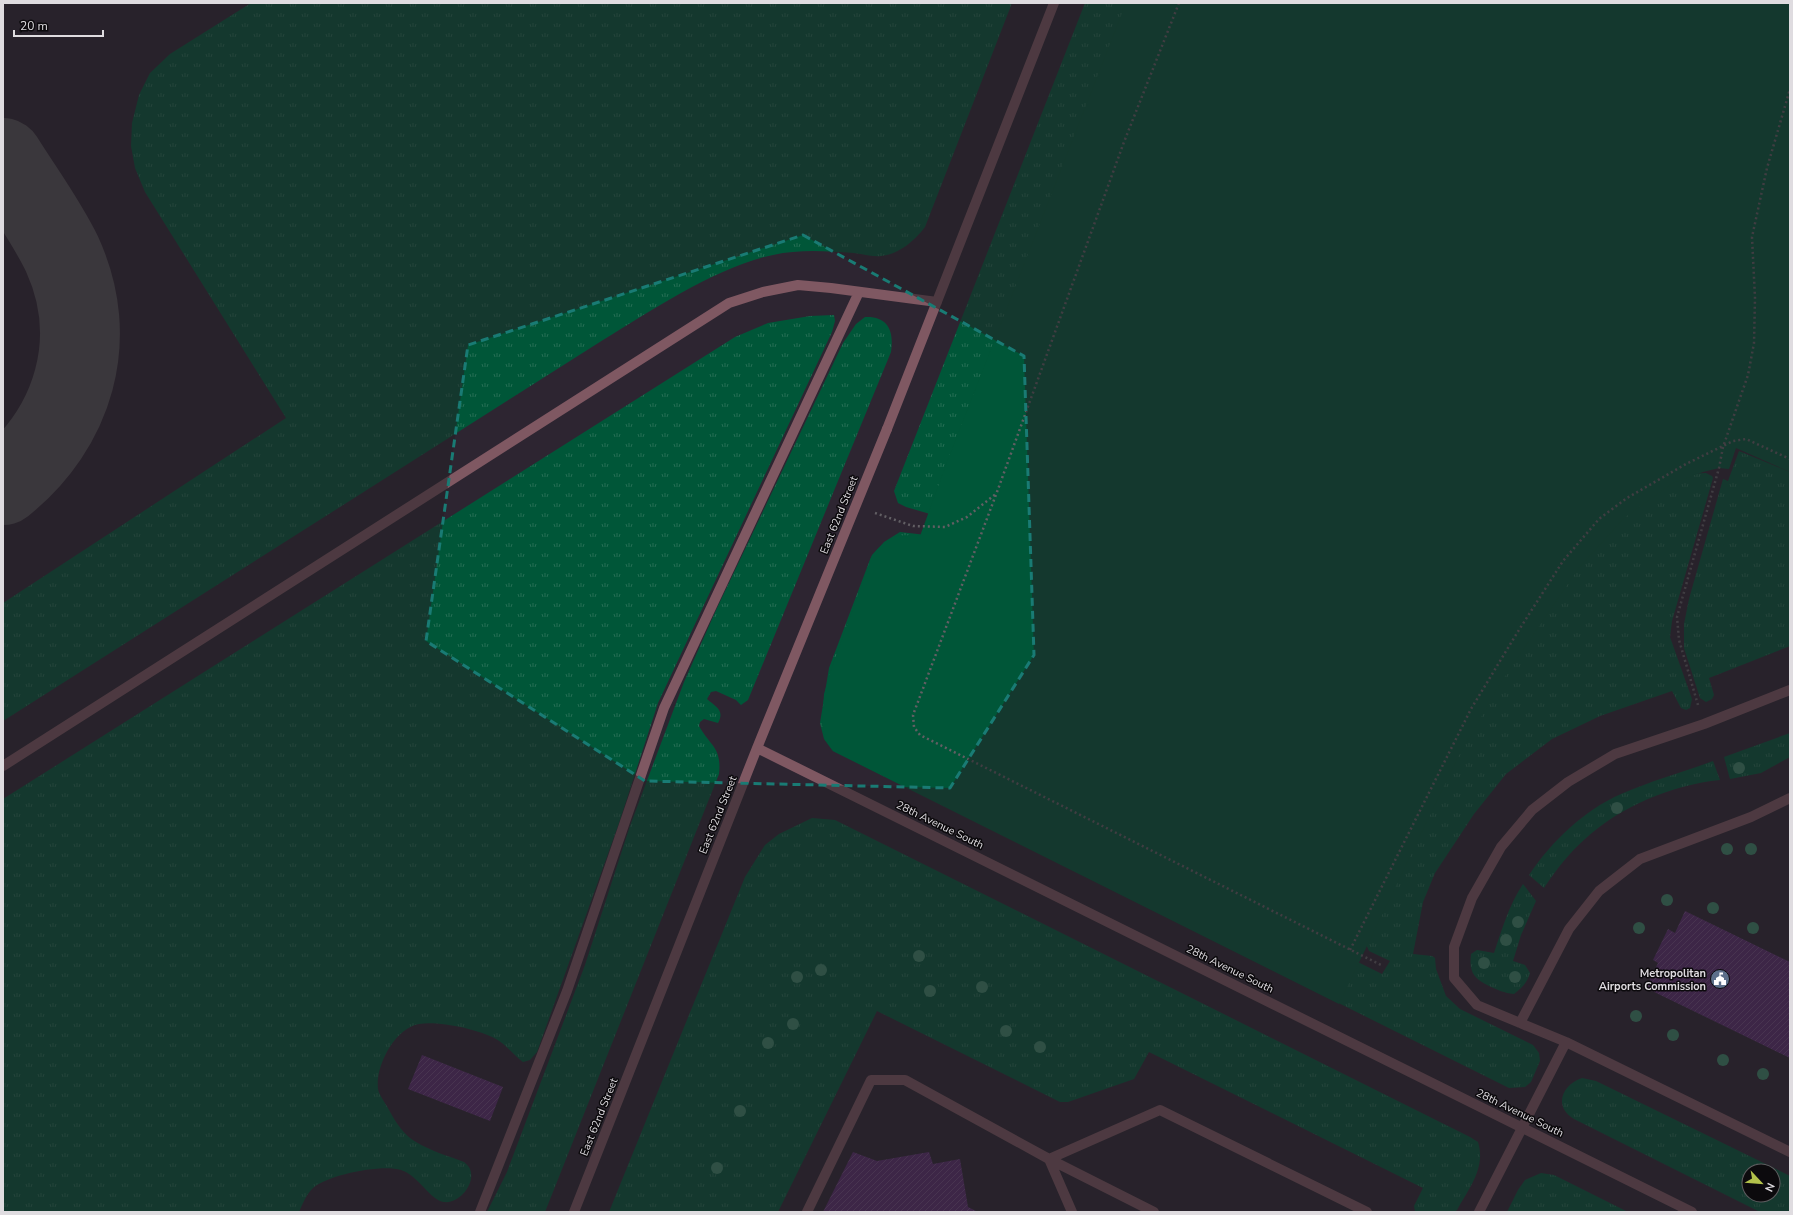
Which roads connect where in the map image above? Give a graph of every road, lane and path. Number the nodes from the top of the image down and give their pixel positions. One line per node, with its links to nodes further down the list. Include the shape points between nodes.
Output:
1 (1054, 3): 5 (street, East 62nd Street)
2 (1179, 3): 8 (path, via 1124,142)
3 (1790, 89): 6 (path, via 1767,168 1752,236 1754,343 1748,375)
4 (859, 292): 5 (street); 13 (street, via 798,285 763,292 729,303); 23 (street, via 664,708 567,991)
5 (937, 302): 9 (street, East 62nd Street)
6 (1723, 447): 7 (path, via 1746,438); 11 (path, via 1677,617 1679,640); 15 (path, via 1686,464 1627,498 1599,519 1563,561 1471,709)
7 (1790, 459)
8 (997, 492): 9 (path, via 967,517 945,527 913,526); 15 (path, via 913,716 914,728 920,735)
9 (855, 506): 12 (street, East 62nd Street)
10 (1790, 690): 11 (street)
11 (1704, 724): 17 (street, via 1615,754 1568,782 1532,810 1501,847 1472,898 1454,947 1454,978 1477,1005)
12 (758, 748): 19 (street, 28th Avenue South); 24 (street, East 62nd Street)
13 (3, 766)
14 (1790, 798): 17 (street, via 1751,817 1640,859 1599,891 1569,929)
15 (1350, 950): 16 (path)
16 (1381, 965)
17 (1520, 1023): 18 (street)
18 (1566, 1042): 19 (street); 20 (street)
19 (1522, 1128): 29 (street); 30 (street, 28th Avenue South)
20 (1790, 1152)
21 (1050, 1159): 22 (street, via 1160,1110); 25 (street, via 905,1080 871,1080); 26 (street); 27 (street)
22 (1349, 1208): 28 (street)
23 (480, 1212)
24 (574, 1212)
25 (807, 1212)
26 (1072, 1212)
27 (1154, 1212)
28 (1366, 1212)
29 (1479, 1212)
30 (1692, 1212)

